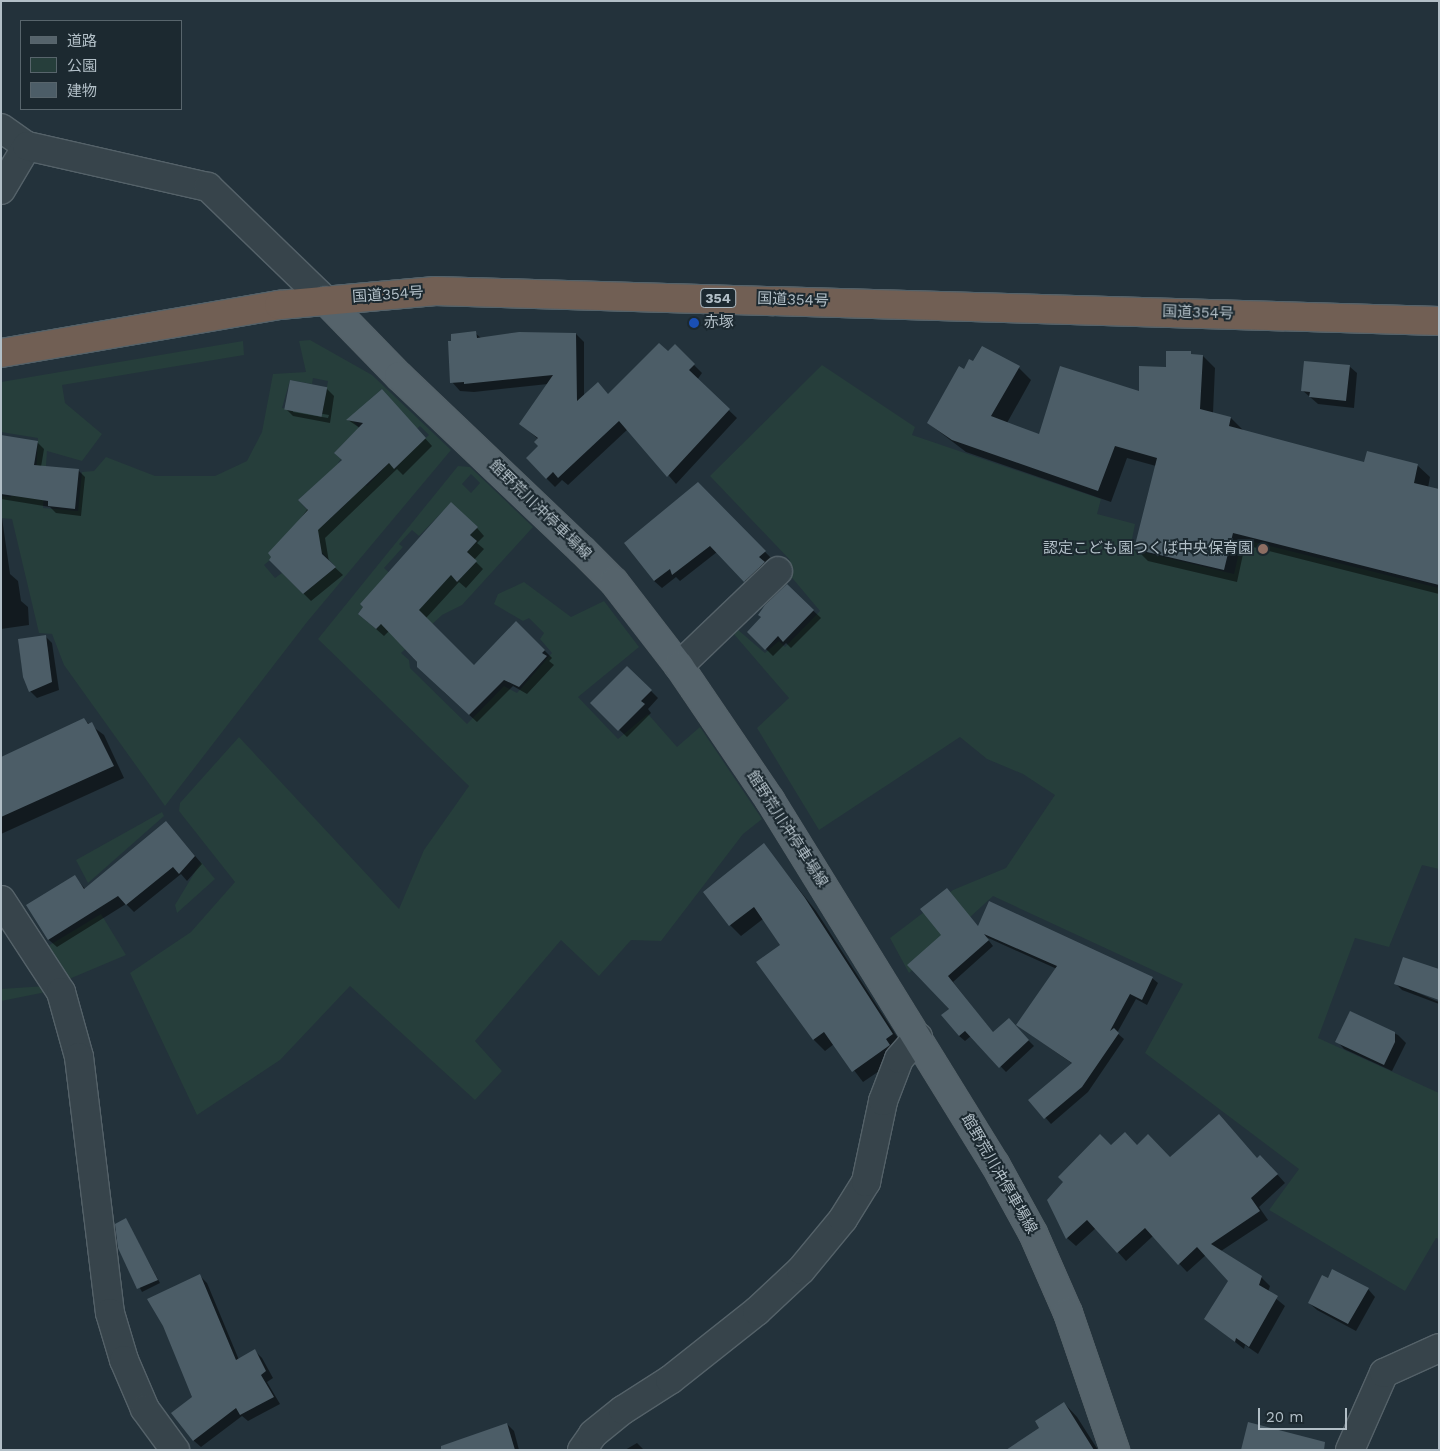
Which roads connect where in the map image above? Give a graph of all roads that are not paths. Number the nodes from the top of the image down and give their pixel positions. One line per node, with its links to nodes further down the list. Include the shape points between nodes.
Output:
1 (1, 128): 2 (street)
2 (27, 146): 3 (street); 4 (street, via 208,187)
3 (1, 190)
4 (325, 300): 5 (highway, 国道354号 / 354, via 435,291 540,292); 6 (highway, 国道354号 / 354); 8 (main road, 館野荒川沖停車場線, via 399,376 601,569)
5 (1439, 320)
6 (1, 352)
7 (778, 571): 8 (street)
8 (680, 666): 10 (main road, 館野荒川沖停車場線, via 770,800)
9 (1, 900): 12 (street, via 61,992 79,1057 110,1313 124,1360 145,1409)
10 (918, 1037): 13 (street, via 899,1059 884,1101 866,1182 843,1219 801,1270 758,1311 670,1380 608,1422 593,1434); 14 (main road, 館野荒川沖停車場線, via 1033,1233 1094,1380)
11 (1439, 1348): 15 (street, via 1384,1373)
12 (175, 1450)
13 (582, 1450)
14 (1115, 1450)
15 (1350, 1450)

